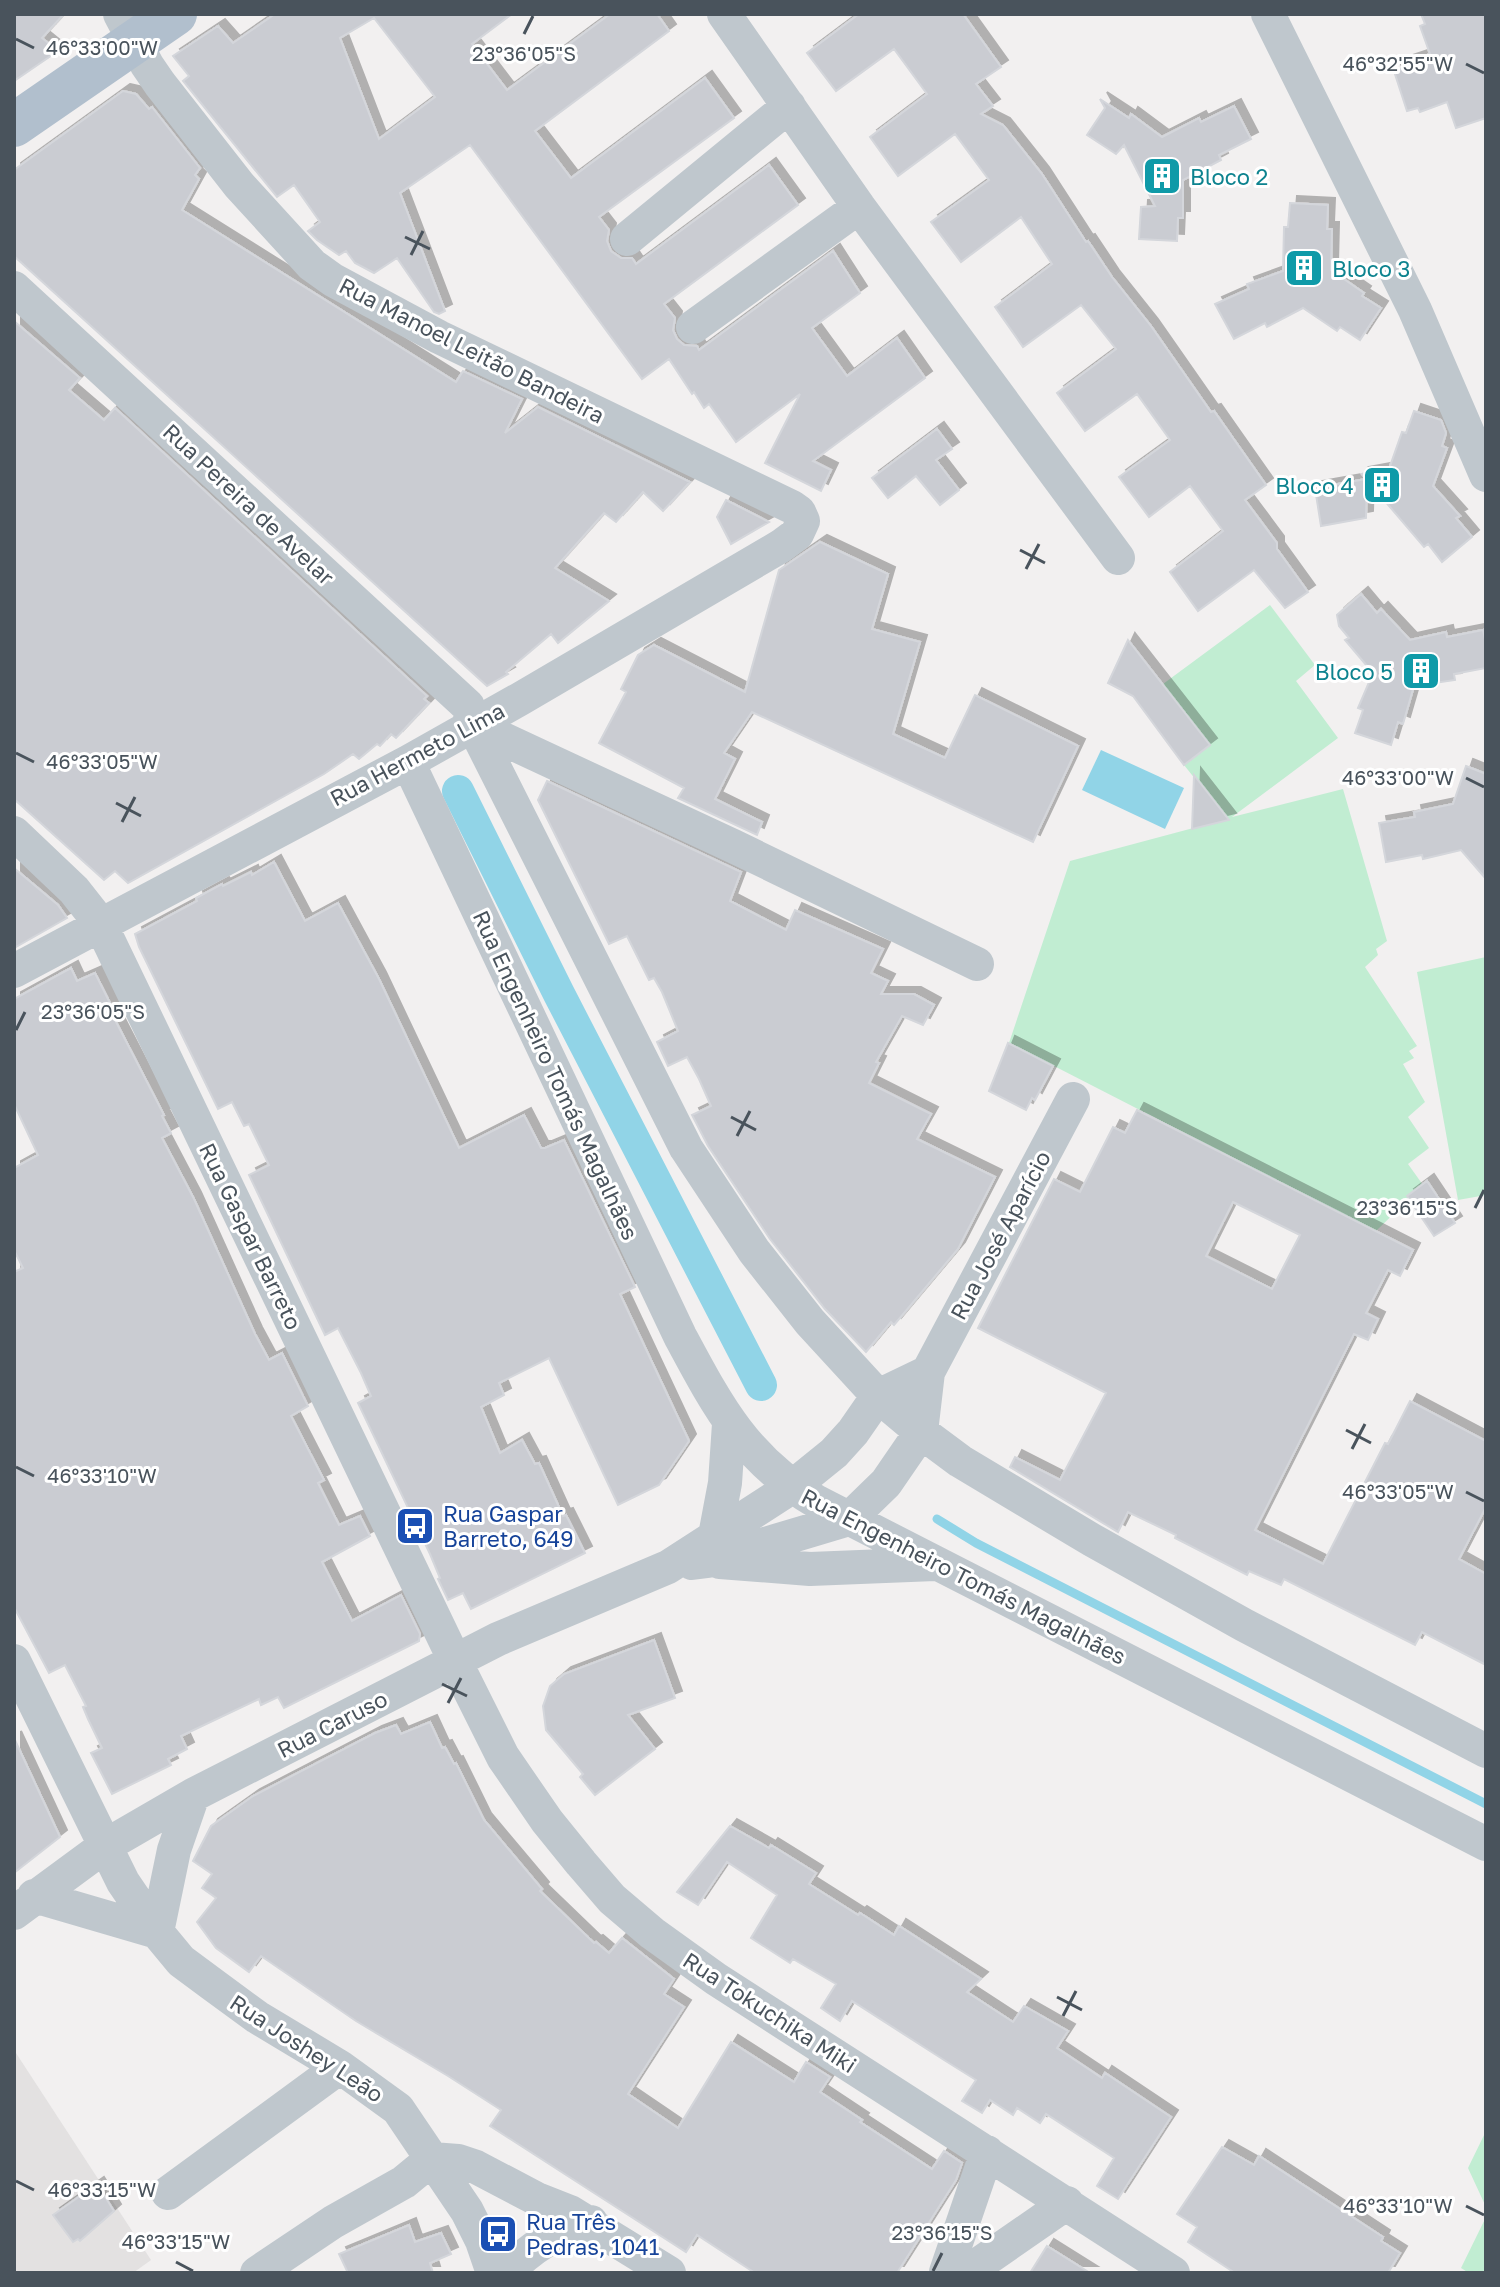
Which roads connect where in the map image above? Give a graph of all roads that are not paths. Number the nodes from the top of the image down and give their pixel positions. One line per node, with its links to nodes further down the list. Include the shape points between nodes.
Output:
1 (175, 14): 4 (main road)
2 (724, 14): 5 (street)
3 (1268, 14): 11 (street, via 1415,310)
4 (127, 28): 6 (main road); 12 (street, Rua Manoel Leitão Bandeira, via 160,84 239,185 312,265 439,337 792,507)
5 (789, 106): 7 (street); 8 (street)
6 (14, 125)
7 (859, 207): 10 (street); 13 (street)
8 (627, 239)
9 (14, 288): 14 (street, Rua Pereira de Avelar, via 468,706)
10 (693, 327)
11 (1486, 475)
12 (803, 517): 14 (street, Rua Hermeto Lima, via 797,534 781,546)
13 (1118, 558)
14 (473, 725): 15 (street, Rua Hermeto Lima); 18 (street); 22 (street, via 686,1148 754,1251)
15 (408, 762): 17 (street, Rua Hermeto Lima); 23 (street, Rua Engenheiro Tomás Magalhães, via 680,1336)
16 (14, 833): 17 (street, Rua Gaspar Barreto, via 74,890)
17 (100, 923): 19 (street, Rua Hermeto Lima); 30 (street, Rua Gaspar Barreto)
18 (977, 964)
19 (14, 971)
20 (1073, 1099): 21 (street, Rua José Aparício)
21 (928, 1372): 22 (street); 24 (street, Rua José Aparício)
22 (872, 1405): 24 (street); 25 (street, Rua Caruso, via 843,1443)
23 (729, 1424): 25 (street, Rua Engenheiro Tomás Magalhães, via 756,1457); 27 (street, via 725,1483)
24 (916, 1440): 26 (street, via 886,1483); 31 (street, via 1244,1625)
25 (803, 1478): 26 (street, Rua Engenheiro Tomás Magalhães); 27 (street, Rua Caruso)
26 (856, 1513): 27 (street, Rua Caruso); 28 (street, Rua Engenheiro Tomás Magalhães)
27 (711, 1549): 28 (street, via 810,1569); 30 (street, Rua Caruso)
28 (939, 1564): 33 (street, Rua Engenheiro Tomás Magalhães)
29 (14, 1661): 34 (street, Rua Joshey Leão)
30 (455, 1661): 32 (street, Rua Caruso); 38 (street, Rua Tokuchika Miki, via 503,1757 547,1821 612,1899 716,1979)
31 (1486, 1751)
32 (193, 1795): 34 (street, Rua Caruso); 36 (street, via 174,1850)
33 (1486, 1844)
34 (105, 1846): 35 (street, Rua Caruso); 36 (street, Rua Joshey Leão)
35 (24, 1905): 36 (street)
36 (157, 1932): 37 (street, Rua Joshey Leão, via 181,1961 212,1984)
37 (340, 2067): 39 (street, Rua Joshey Leão, via 398,2109); 40 (street)
38 (987, 2152): 41 (street, Rua Tokuchika Miki); 47 (street)
39 (432, 2159): 42 (street, via 476,2167); 43 (street); 44 (street, Rua Joshey Leão, via 467,2211)
40 (168, 2193)
41 (1067, 2203): 47 (street); 48 (street, Rua Tokuchika Miki)
42 (591, 2222): 45 (street, via 546,2239); 46 (street)
43 (257, 2273)
44 (493, 2273)
45 (507, 2273)
46 (669, 2273)
47 (951, 2273)
48 (1173, 2273)

